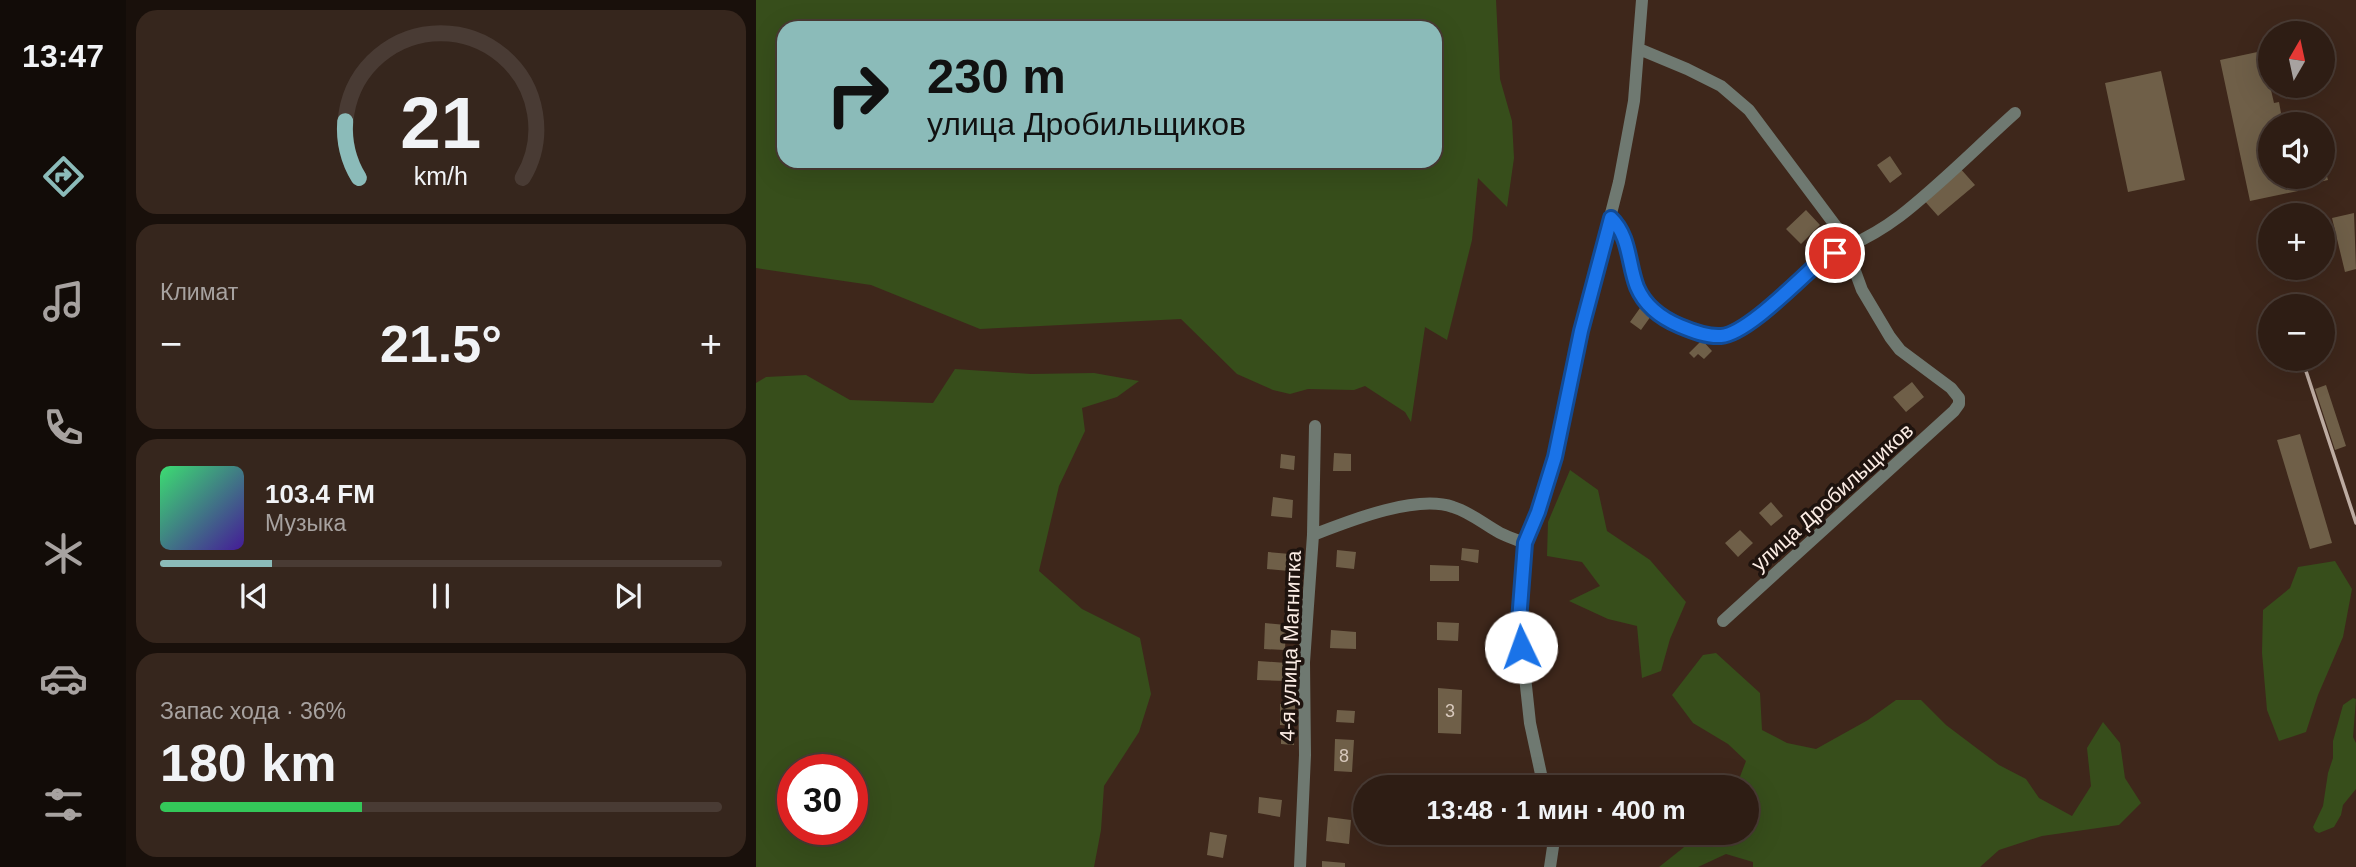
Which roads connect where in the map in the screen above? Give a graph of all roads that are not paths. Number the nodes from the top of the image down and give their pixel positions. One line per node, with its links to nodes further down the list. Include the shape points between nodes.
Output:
1 (1642, 0): 2 (street)
2 (1639, 49): 4 (street, via 1631,121); 5 (street, via 1704,76 1749,110 1832,218)
3 (2015, 113): 5 (street, via 1900,216)
4 (1611, 218): 5 (street, via 1622,231 1644,301 1670,322 1705,335 1737,331 1824,258); 8 (street, via 1555,457)
5 (1846, 248): 9 (street, улица Дробильщиков, via 1862,290 1890,337 1951,388 1959,404)
6 (1315, 426): 7 (street, 4-я улица Магнитка)
7 (1313, 536): 8 (street, via 1382,512 1438,503 1456,507 1502,535); 12 (street, 4-я улица Магнитка, via 1304,662)
8 (1525, 543): 10 (street, via 1519,621 1530,723)
9 (1723, 621)
10 (1541, 775)
11 (1553, 845): 13 (street)
12 (1300, 867)
13 (1550, 867)

